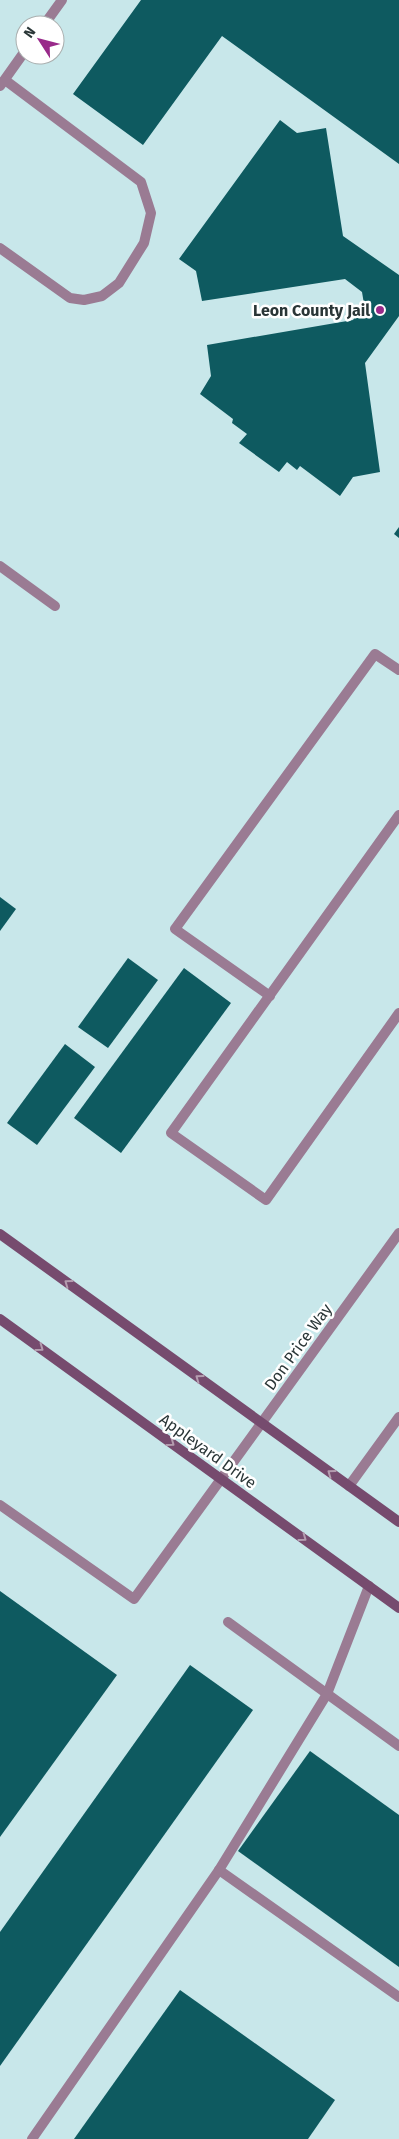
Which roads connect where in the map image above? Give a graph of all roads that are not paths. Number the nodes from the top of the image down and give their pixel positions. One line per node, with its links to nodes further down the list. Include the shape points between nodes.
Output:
1 (62, 0): 2 (street)
2 (51, 15)
3 (15, 64): 4 (street)
4 (2, 81): 5 (street, via 141,182 152,213 144,243 119,282 102,296 84,300 70,298)
5 (0, 248)
6 (0, 566): 7 (street)
7 (55, 606)
8 (399, 670): 10 (street, via 375,654 176,929)
9 (399, 815): 10 (street)
10 (270, 996): 11 (street, via 172,1134 266,1200)
11 (399, 1013)
12 (399, 1232): 16 (street, Don Price Way)
13 (0, 1234): 16 (street, one-way to 13)
14 (0, 1319): 17 (street, Appleyard Drive, one-way to 17)
15 (399, 1418): 18 (street)
16 (262, 1423): 17 (street, Don Price Way); 18 (street, one-way to 16)
17 (221, 1479): 19 (street, Don Price Way, via 134,1599); 21 (street, Appleyard Drive, one-way to 21)
18 (348, 1486): 20 (street)
19 (0, 1504)
20 (399, 1522)
21 (369, 1586): 22 (street, Appleyard Drive); 24 (street)
22 (399, 1608)
23 (228, 1622): 24 (street)
24 (327, 1694): 25 (street); 26 (street)
25 (399, 1746)
26 (219, 1870): 27 (street); 28 (street)
27 (399, 1997)
28 (32, 2139)

